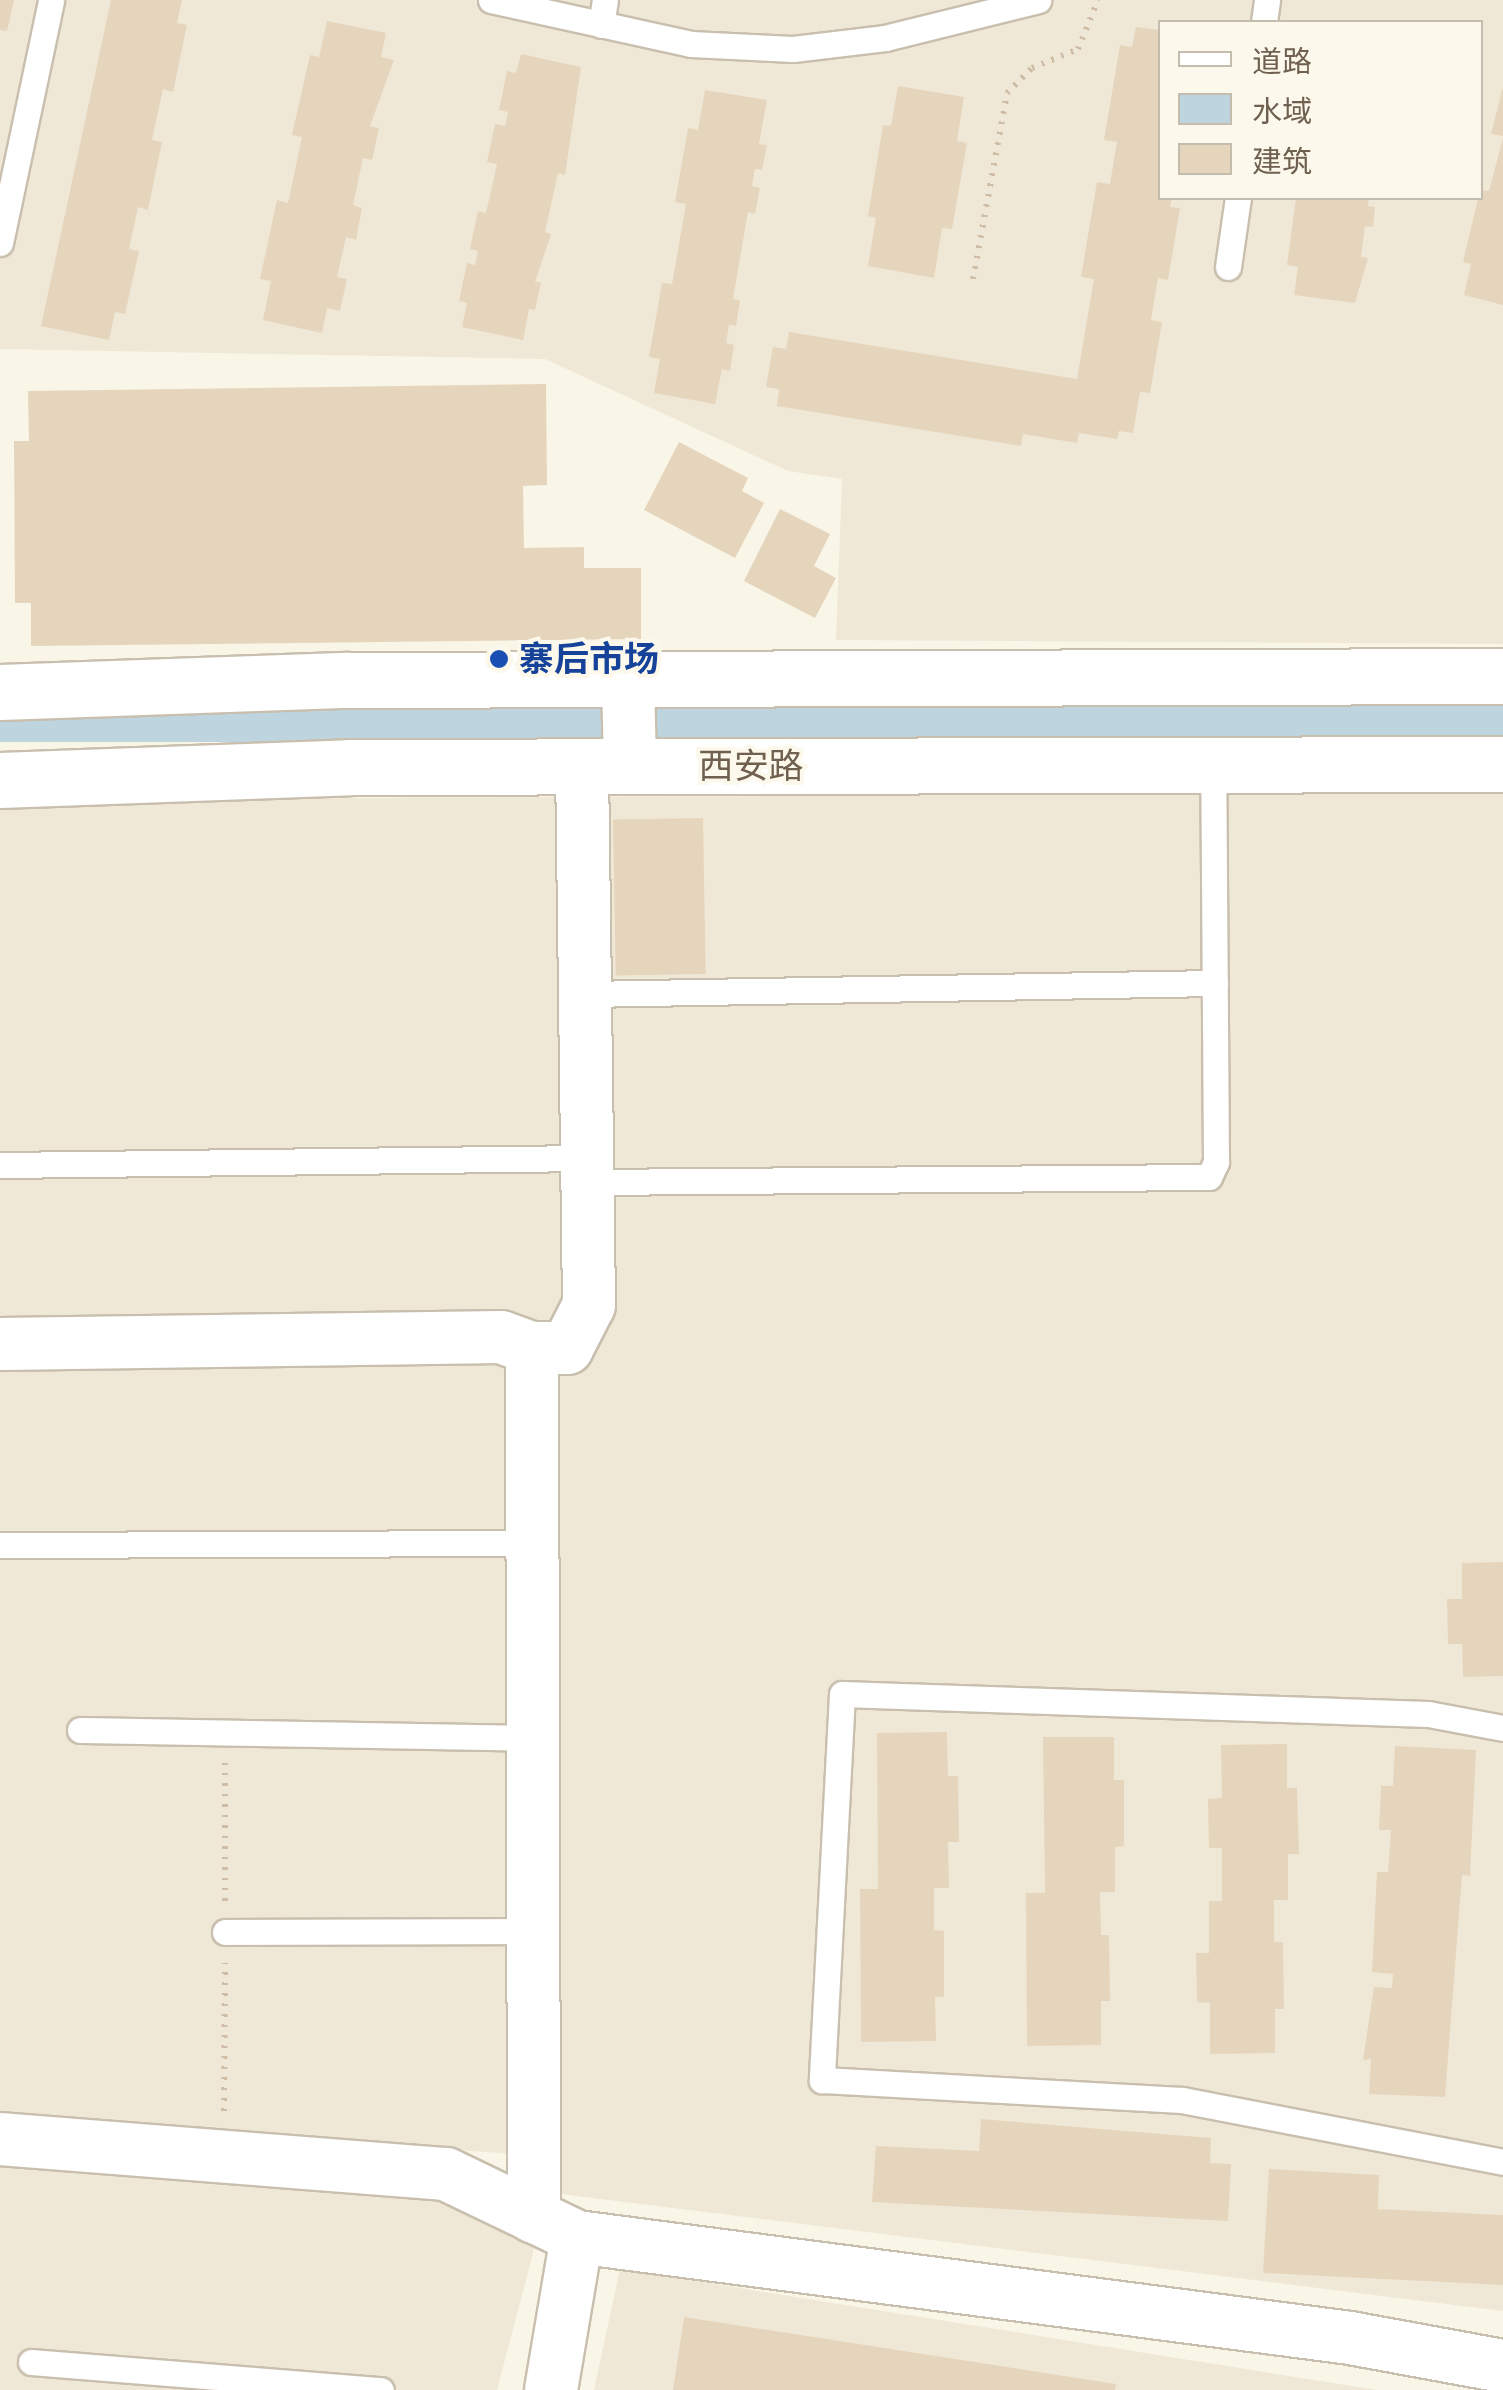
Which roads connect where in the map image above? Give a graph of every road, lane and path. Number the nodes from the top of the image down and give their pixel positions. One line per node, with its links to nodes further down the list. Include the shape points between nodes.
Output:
1 (51, 0): 7 (lane)
2 (491, 0): 5 (lane)
3 (1038, 0): 5 (lane, via 885,38 793,49 691,44)
4 (1098, 0): 9 (path, via 1078,49 1032,68 1007,93)
5 (603, 13)
6 (1238, 200): 8 (lane)
7 (0, 243)
8 (1228, 266)
9 (973, 279)
10 (1503, 676): 11 (street)
11 (628, 687): 12 (street, via 348,680); 13 (street)
12 (0, 692)
13 (614, 763): 14 (street, 西安路); 16 (street, 西安路); 18 (street)
14 (1213, 764): 15 (street, 西安路); 17 (lane)
15 (1503, 764)
16 (0, 780)
17 (1215, 982): 18 (lane); 20 (lane, via 1216,1162 1209,1178)
18 (584, 994): 20 (street)
19 (0, 1165): 20 (lane)
20 (587, 1170): 22 (street, via 590,1305 568,1348)
21 (0, 1344): 22 (street, via 501,1337)
22 (532, 1348): 23 (street)
23 (532, 1543): 24 (lane); 27 (street)
24 (0, 1544)
25 (1503, 1728): 31 (lane, via 1428,1714 842,1694 822,2080 1182,2100)
26 (80, 1730): 27 (lane)
27 (533, 1738): 29 (street)
28 (225, 1932): 29 (lane)
29 (533, 1932): 32 (street)
30 (0, 2139): 32 (street, via 446,2174)
31 (1503, 2162)
32 (556, 2227): 34 (street, via 1350,2338); 36 (street)
33 (32, 2362): 35 (lane)
34 (1503, 2366)
35 (381, 2390)
36 (550, 2390)

